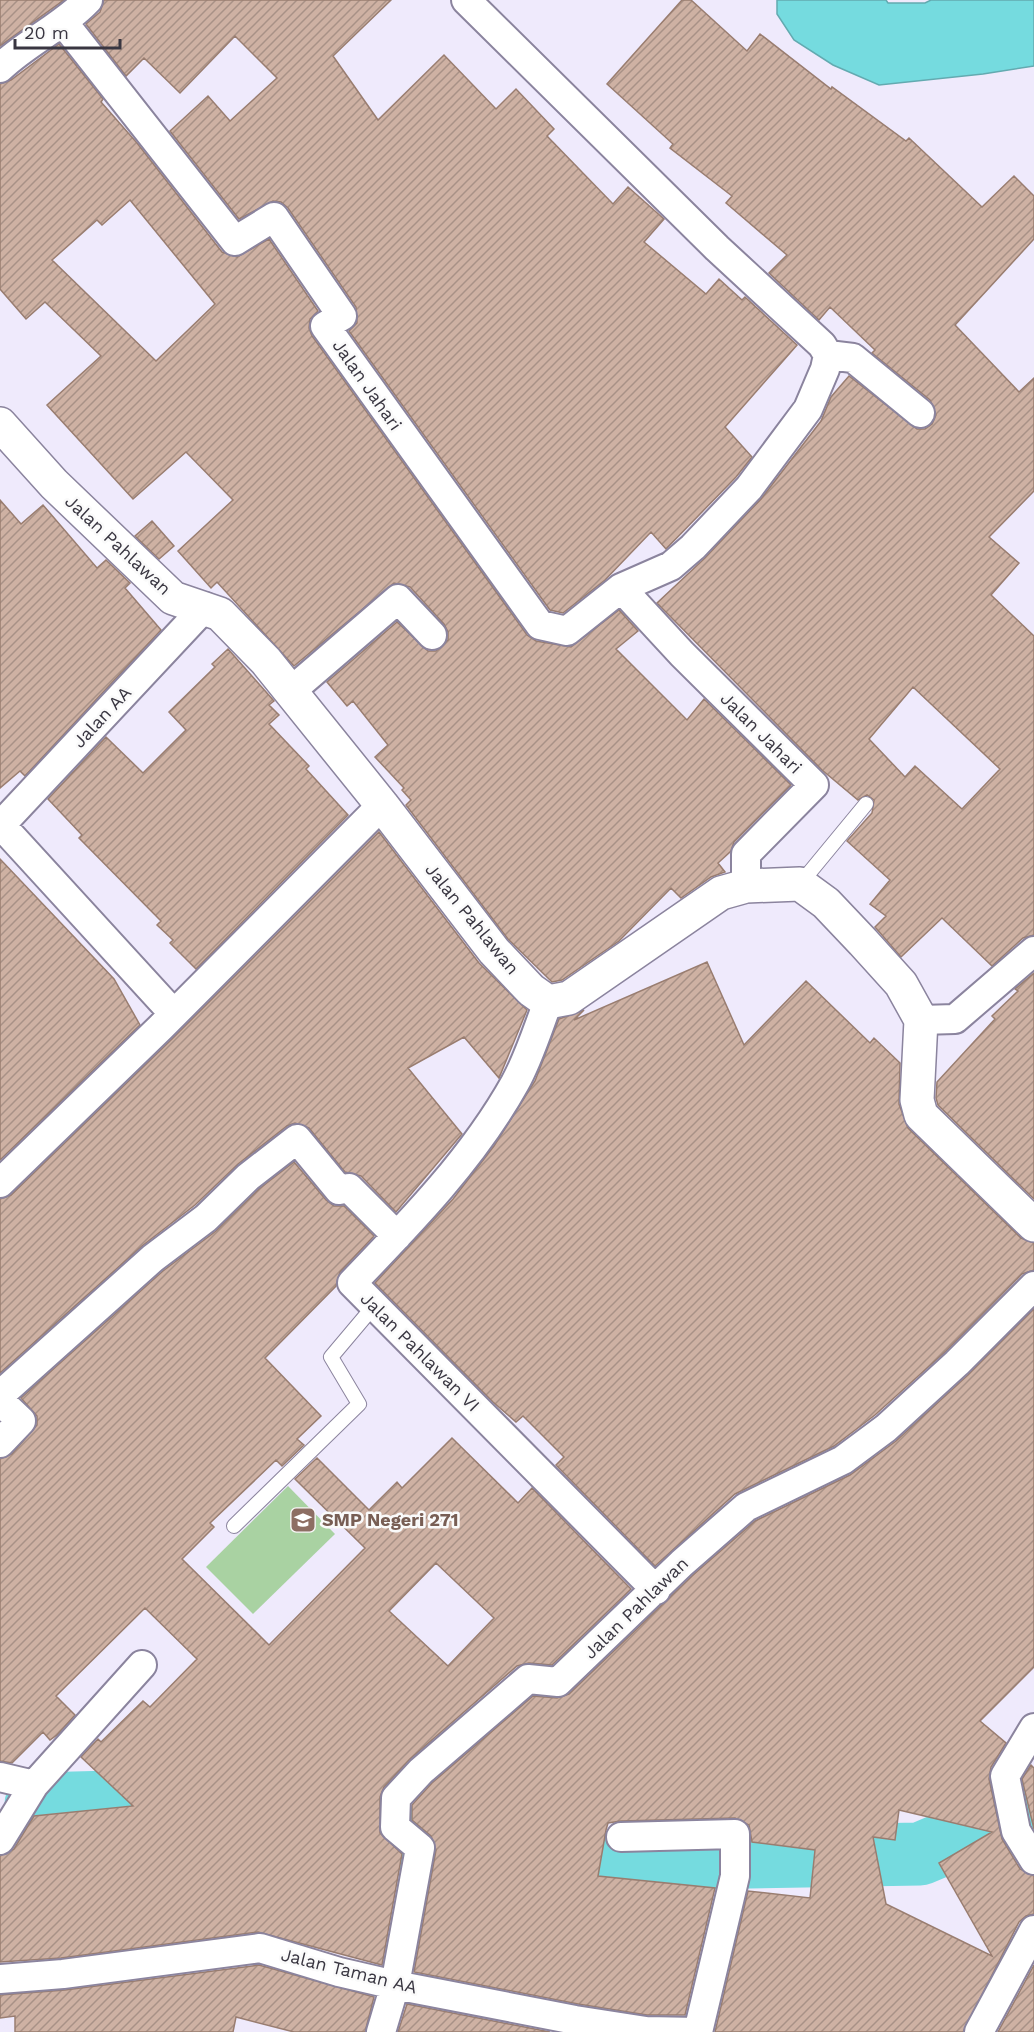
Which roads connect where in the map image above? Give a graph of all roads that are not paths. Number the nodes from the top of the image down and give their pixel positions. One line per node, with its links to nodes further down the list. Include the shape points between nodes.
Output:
1 (88, 0): 3 (street)
2 (466, 0): 5 (street)
3 (63, 22): 4 (street, via 19,50); 8 (street, Jalan Jahari, via 235,241 274,217 342,315 325,326 540,625 567,631)
4 (0, 68)
5 (828, 355): 6 (street, via 853,358); 8 (street, Jalan Jahari, via 808,409 749,488 671,566)
6 (920, 413)
7 (0, 424): 9 (street, Jalan Pahlawan, via 54,484 173,598)
8 (621, 588): 16 (street, Jalan Jahari, via 814,785 746,854)
9 (205, 608): 11 (street, Jalan Pahlawan, via 220,614); 14 (street, Jalan AA)
10 (432, 635): 11 (street, via 398,599)
11 (291, 691): 13 (street, Jalan Pahlawan)
12 (866, 804): 15 (lane)
13 (382, 805): 18 (street, Jalan Pahlawan, via 494,951); 19 (street)
14 (0, 825): 19 (street)
15 (800, 884): 16 (street); 20 (street, via 826,903 901,984)
16 (746, 886): 18 (street, via 721,893 569,999)
17 (1034, 951): 20 (street, via 955,1019)
18 (548, 1002): 23 (street, Jalan Pahlawan VI, via 516,1081 494,1117)
19 (174, 1014): 21 (street)
20 (921, 1020): 22 (street, via 917,1100 921,1115)
21 (0, 1183)
22 (1034, 1225)
23 (397, 1236): 25 (street, Jalan Pahlawan VI, via 352,1283); 26 (street, via 350,1188 339,1190 297,1139 153,1258)
24 (1034, 1286): 30 (street, Jalan Pahlawan, via 886,1428 843,1460 746,1507)
25 (374, 1306): 29 (lane, via 331,1357 359,1404); 30 (street, Jalan Pahlawan VI)
26 (0, 1395)
27 (0, 1401): 28 (street, via 21,1420)
28 (0, 1443)
29 (234, 1526)
30 (656, 1590): 40 (street, Jalan Pahlawan, via 558,1682 528,1680 396,1798 395,1827 420,1848)
31 (142, 1665): 34 (street)
32 (1034, 1728): 37 (street, via 1005,1776 1016,1831)
33 (0, 1778): 34 (street)
34 (34, 1785): 36 (street)
35 (621, 1837): 42 (street, Jalan Taman AA, via 735,1834 735,1876)
36 (0, 1840)
37 (1034, 1860)
38 (1034, 1930): 43 (street)
39 (0, 1979): 40 (street, Jalan Taman AA, via 260,1948)
40 (395, 1985): 41 (street, Jalan Pahlawan); 42 (street, Jalan Taman AA, via 575,2020 646,2031)
41 (381, 2032)
42 (697, 2032)
43 (979, 2032)

